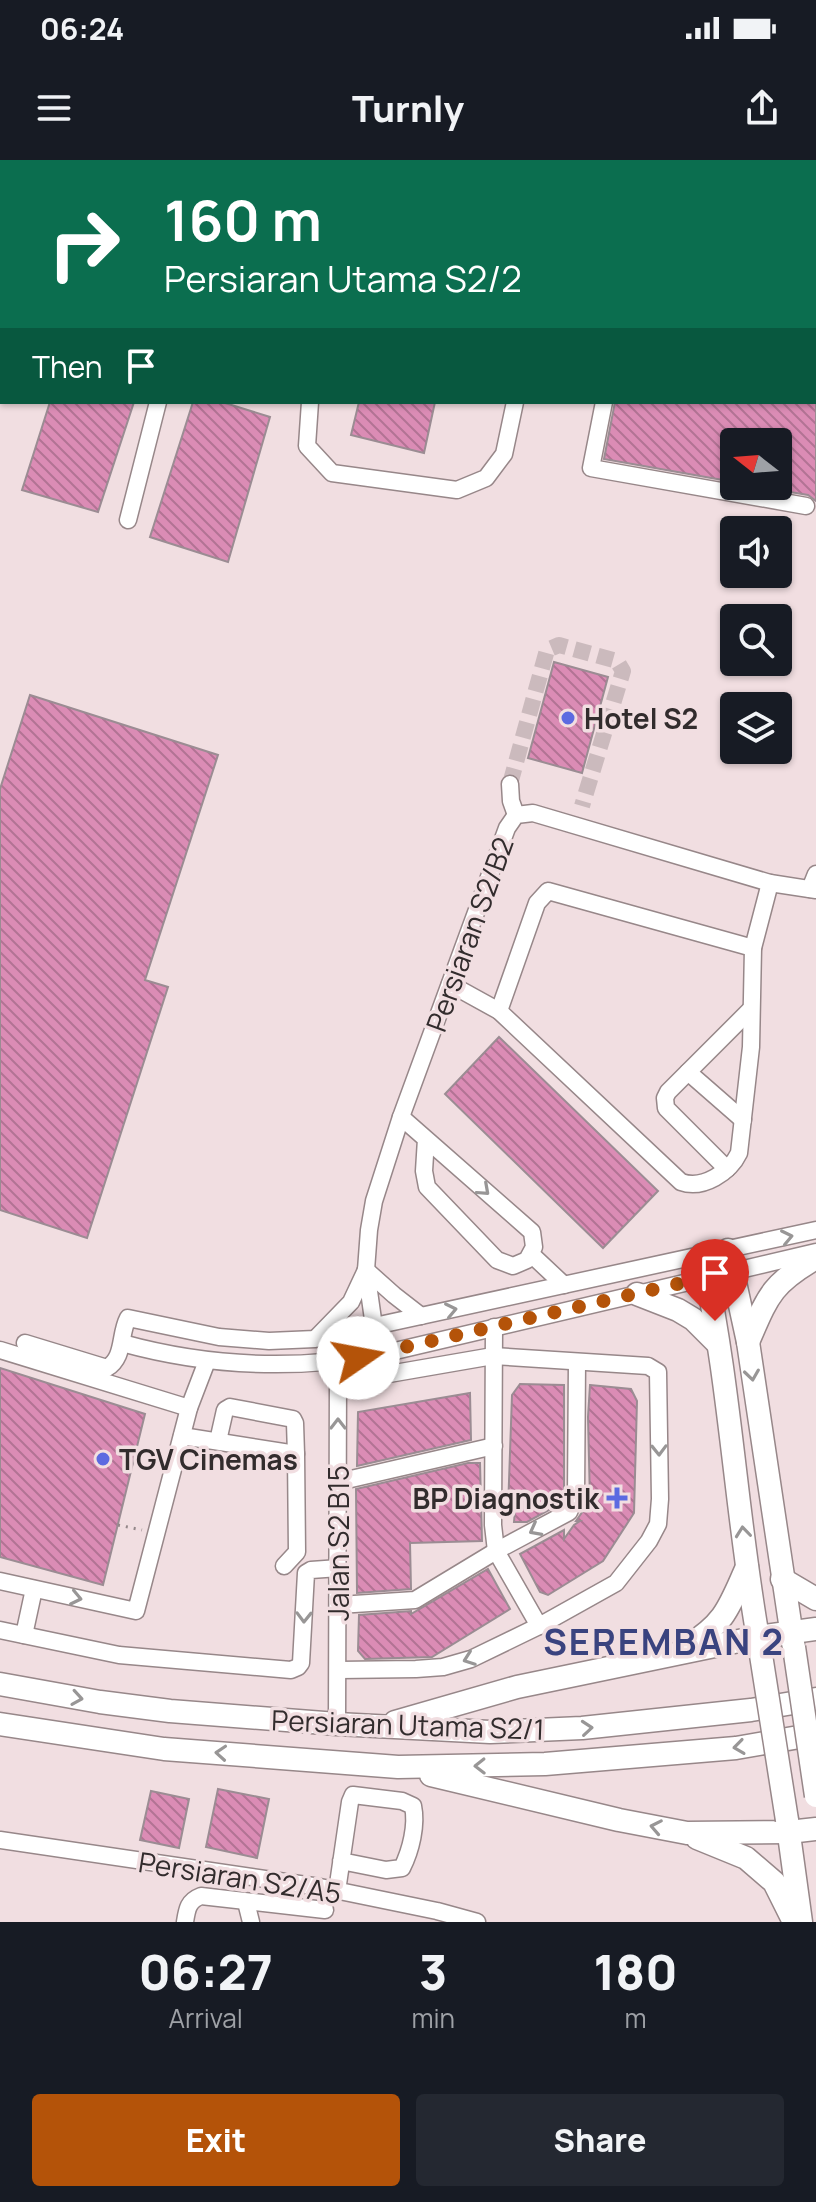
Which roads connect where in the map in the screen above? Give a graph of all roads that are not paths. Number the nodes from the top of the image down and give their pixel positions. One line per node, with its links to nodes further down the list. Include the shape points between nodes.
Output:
1 (157, 404): 6 (street)
2 (310, 404): 3 (street, via 307,446 332,473 457,490 486,478 504,454)
3 (515, 404)
4 (604, 404): 5 (street, via 591,468)
5 (806, 506)
6 (128, 520)
7 (510, 784): 8 (street)
8 (516, 815): 9 (street, Persiaran S2/B2, via 533,813); 12 (street, Persiaran S2/B2)
9 (770, 883): 10 (street, Persiaran S2/B2); 11 (street)
10 (814, 884)
11 (753, 948): 13 (street); 14 (street, via 548,891 537,903)
12 (450, 984): 14 (street); 16 (street, Persiaran S2/B2)
13 (751, 1009): 15 (street); 17 (street)
14 (499, 1011): 19 (street, via 681,1182 699,1185)
15 (688, 1072): 17 (street); 19 (street, via 668,1092 666,1108)
16 (401, 1117): 18 (street); 26 (street, Persiaran S2/B2, via 374,1201)
17 (743, 1120): 19 (street, via 739,1153)
18 (426, 1139): 22 (street, one-way to 22, via 532,1232); 22 (street, via 427,1187 497,1260 513,1266)
19 (727, 1169)
20 (816, 1230): 24 (street, one-way to 20)
21 (816, 1252): 24 (street)
22 (531, 1254): 27 (street)
23 (816, 1258): 33 (main road, via 770,1294)
24 (730, 1260): 25 (street); 33 (main road)
25 (705, 1266): 27 (street); 28 (street); 36 (main road)
26 (366, 1270): 29 (street); 30 (street, Persiaran S2/B2); 32 (street, via 351,1302)
27 (564, 1285): 29 (street, one-way to 27)
28 (637, 1294): 31 (street); 36 (main road, via 693,1319)
29 (421, 1316): 30 (street)
30 (375, 1326): 32 (street); 38 (street, Persiaran S2/B2)
31 (494, 1327): 38 (street); 39 (street)
32 (315, 1339): 35 (street, via 219,1337 128,1318)
33 (748, 1342): 55 (main road, one-way to 55)
34 (25, 1343): 35 (street, via 107,1368 117,1360)
35 (122, 1343): 40 (street)
36 (718, 1344): 54 (main road, one-way to 36)
37 (0, 1350): 44 (street)
38 (378, 1355): 41 (street)
39 (493, 1356): 42 (street); 43 (street); 47 (street)
40 (207, 1361): 41 (street); 44 (street)
41 (339, 1361): 43 (street, Jalan S2 B15)
42 (577, 1362): 50 (street, one-way to 50, via 573,1505); 60 (street, one-way to 60, via 648,1366 658,1372 658,1524 616,1583)
43 (337, 1383): 49 (street, Jalan S2 B15, one-way to 43)
44 (189, 1408): 45 (street)
45 (182, 1436): 46 (street); 57 (street, one-way to 45, via 136,1611)
46 (218, 1441): 48 (street); 48 (street, via 230,1407 293,1419)
47 (494, 1446): 49 (street); 50 (street)
48 (296, 1454): 51 (street)
49 (338, 1482): 52 (street, Jalan S2 B15)
50 (496, 1551): 59 (street, via 415,1600); 60 (street)
51 (297, 1552): 52 (street, via 308,1560); 53 (street)
52 (339, 1564): 59 (street, Jalan S2 B15); 63 (street, one-way to 63, via 306,1573 301,1663 291,1670 119,1655)
53 (284, 1566)
54 (747, 1566): 65 (main road); 66 (main road, via 721,1620)
55 (782, 1579): 58 (main road); 64 (main road)
56 (0, 1581): 57 (street)
57 (34, 1589): 63 (street)
58 (816, 1599)
59 (339, 1605): 67 (street, Jalan S2 B15)
60 (539, 1626): 67 (street, one-way to 67, via 443,1667)
61 (816, 1629): 64 (main road)
62 (0, 1630): 63 (street)
63 (24, 1635)
64 (792, 1639): 65 (main road); 75 (main road, bridge)
65 (760, 1646): 66 (main road); 76 (main road, bridge)
66 (677, 1654): 72 (main road, via 517,1687)
67 (339, 1670): 71 (street, Jalan S2 B15)
68 (0, 1684): 71 (main road, Persiaran Utama S2/1, one-way to 71, via 170,1711)
69 (816, 1699): 72 (main road, Persiaran Utama S2/1, one-way to 69, via 490,1732 582,1728)
70 (0, 1724): 74 (main road, Persiaran Utama S2/1, one-way to 70, via 164,1749)
71 (337, 1724): 72 (main road, Persiaran Utama S2/1)
72 (379, 1727)
73 (816, 1734): 74 (main road, Persiaran Utama S2/1, one-way to 74, via 736,1748 561,1763)
74 (398, 1767): 78 (main road, one-way to 74)
75 (816, 1796)
76 (788, 1826): 77 (main road); 78 (main road); 89 (main road)
77 (816, 1829)
78 (687, 1833): 88 (main road, via 746,1858 774,1882)
79 (0, 1840): 81 (street, Persiaran S2/A5)
80 (341, 1861): 80 (street, via 353,1795 413,1806 402,1868); 82 (street)
81 (320, 1887): 82 (street, Persiaran S2/A5); 84 (street)
82 (337, 1891): 87 (street, Persiaran S2/A5)
83 (246, 1902): 84 (street); 85 (street, via 201,1896 188,1905); 86 (street)
84 (326, 1916)
85 (185, 1922)
86 (251, 1922)
87 (477, 1922)
88 (794, 1922)
89 (801, 1922)

